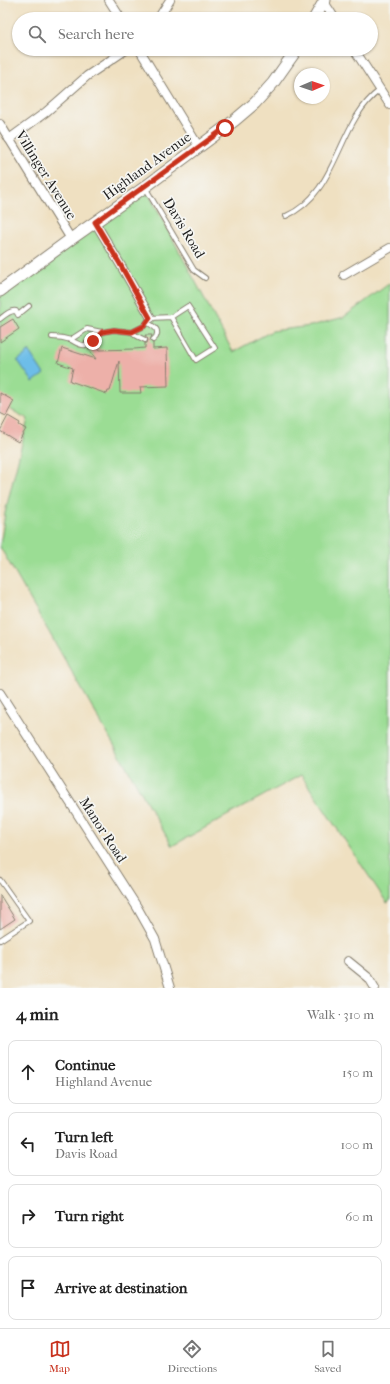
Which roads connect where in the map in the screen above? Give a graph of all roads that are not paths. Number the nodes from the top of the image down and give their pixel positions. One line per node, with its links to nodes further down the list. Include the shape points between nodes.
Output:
1 (109, 0): 4 (street)
2 (170, 0): 5 (street)
3 (325, 1): 6 (street); 7 (street)
4 (117, 12)
5 (162, 12)
6 (318, 12)
7 (331, 12)
8 (117, 56): 15 (street, via 87,76 46,112)
9 (143, 56): 16 (street)
10 (292, 56): 16 (street, Highland Avenue, via 255,103)
11 (358, 56): 12 (street)
12 (380, 90): 13 (street); 18 (lane, via 359,112 323,183 300,208)
13 (390, 105)
14 (0, 124): 15 (street, Villinger Avenue)
15 (9, 139): 20 (street, Villinger Avenue)
16 (199, 147): 17 (street, Highland Avenue)
17 (145, 187): 19 (street, Highland Avenue); 23 (lane, Davis Road, via 194,269)
18 (286, 216)
19 (95, 222): 20 (street, Highland Avenue); 28 (street)
20 (71, 239): 24 (street, Highland Avenue)
21 (390, 248): 22 (street)
22 (344, 275)
23 (205, 278)
24 (0, 291)
25 (29, 306): 27 (lane, via 18,315 13,311)
26 (171, 317): 26 (lane, via 188,306 215,348 196,360); 28 (lane)
27 (0, 319)
28 (149, 320): 30 (lane, via 144,326); 34 (lane, via 157,331)
29 (102, 332): 30 (lane); 32 (lane, via 87,329); 35 (lane)
30 (132, 332): 33 (lane)
31 (52, 337): 32 (lane)
32 (70, 340): 36 (lane)
33 (145, 340)
34 (153, 340)
35 (93, 341)
36 (86, 345)
37 (0, 693): 41 (street, Manor Road, via 137,907 155,939)
38 (0, 880): 39 (lane, via 28,921)
39 (0, 940)
40 (348, 960): 42 (street, via 369,978)
41 (170, 988)
42 (375, 988)

